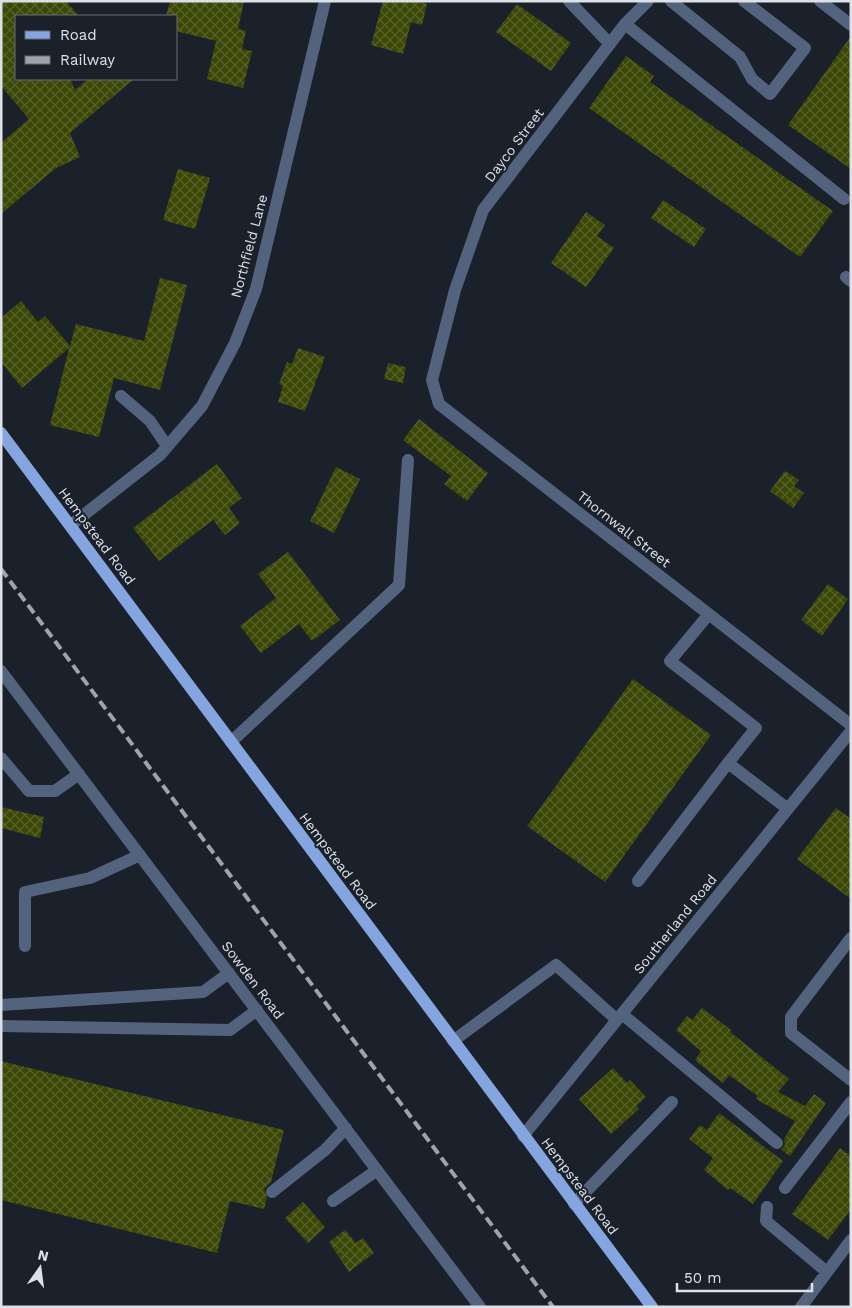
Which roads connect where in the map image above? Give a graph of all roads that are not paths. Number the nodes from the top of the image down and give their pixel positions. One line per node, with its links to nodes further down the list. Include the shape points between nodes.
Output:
1 (325, 1): 14 (street, Northfield Lane, via 256,289 235,343 202,406)
2 (569, 1): 9 (street)
3 (648, 1): 7 (street, Dayco Street)
4 (671, 1): 5 (street, via 740,57 752,79 770,94 805,48)
5 (744, 1)
6 (820, 1): 8 (street)
7 (625, 24): 9 (street, Dayco Street); 10 (street)
8 (851, 25)
9 (610, 44): 11 (street, Dayco Street, via 483,210 455,290)
10 (844, 199)
11 (445, 330): 17 (street, Thornwall Street, via 432,380 439,404)
12 (121, 396): 14 (street, via 150,421)
13 (1, 433): 16 (main road, Hempstead Road)
14 (167, 446): 16 (street, Northfield Lane, via 160,455)
15 (408, 460): 21 (street, via 398,585)
16 (71, 525): 21 (main road, Hempstead Road)
17 (709, 614): 19 (street, Thornwall Street); 23 (street, via 670,661 756,728)
18 (3, 678): 24 (street, Sowden Road)
19 (851, 725)
20 (851, 731): 25 (street, Southerland Road)
21 (231, 742): 35 (main road, Hempstead Road)
22 (1, 758): 24 (street, via 29,791 54,791)
23 (728, 763): 25 (street); 27 (street)
24 (79, 774): 26 (street, Sowden Road)
25 (788, 809): 33 (street, Southerland Road)
26 (140, 855): 29 (street, via 90,878 25,892); 30 (street, Sowden Road)
27 (638, 881)
28 (851, 938): 36 (street, via 791,1017 791,1033)
29 (25, 946)
30 (229, 973): 31 (street, via 203,992); 32 (street, Sowden Road)
31 (1, 1005)
32 (257, 1010): 34 (street, via 230,1030); 39 (street, Sowden Road)
33 (620, 1017): 35 (street, via 556,965); 40 (street, Southerland Road); 41 (street)
34 (1, 1026)
35 (453, 1042): 40 (main road, Hempstead Road)
36 (851, 1080)
37 (672, 1102): 46 (street)
38 (851, 1102): 43 (street)
39 (346, 1128): 42 (street, Sowden Road); 44 (street, via 325,1150)
40 (523, 1136): 46 (main road, Hempstead Road)
41 (777, 1143)
42 (377, 1170): 45 (street); 50 (street, Sowden Road)
43 (785, 1188)
44 (272, 1192)
45 (333, 1201)
46 (574, 1204): 51 (main road, Hempstead Road)
47 (767, 1207): 49 (street, via 766,1221)
48 (851, 1240): 49 (street)
49 (827, 1272): 52 (street)
50 (480, 1307)
51 (652, 1307)
52 (801, 1307)

